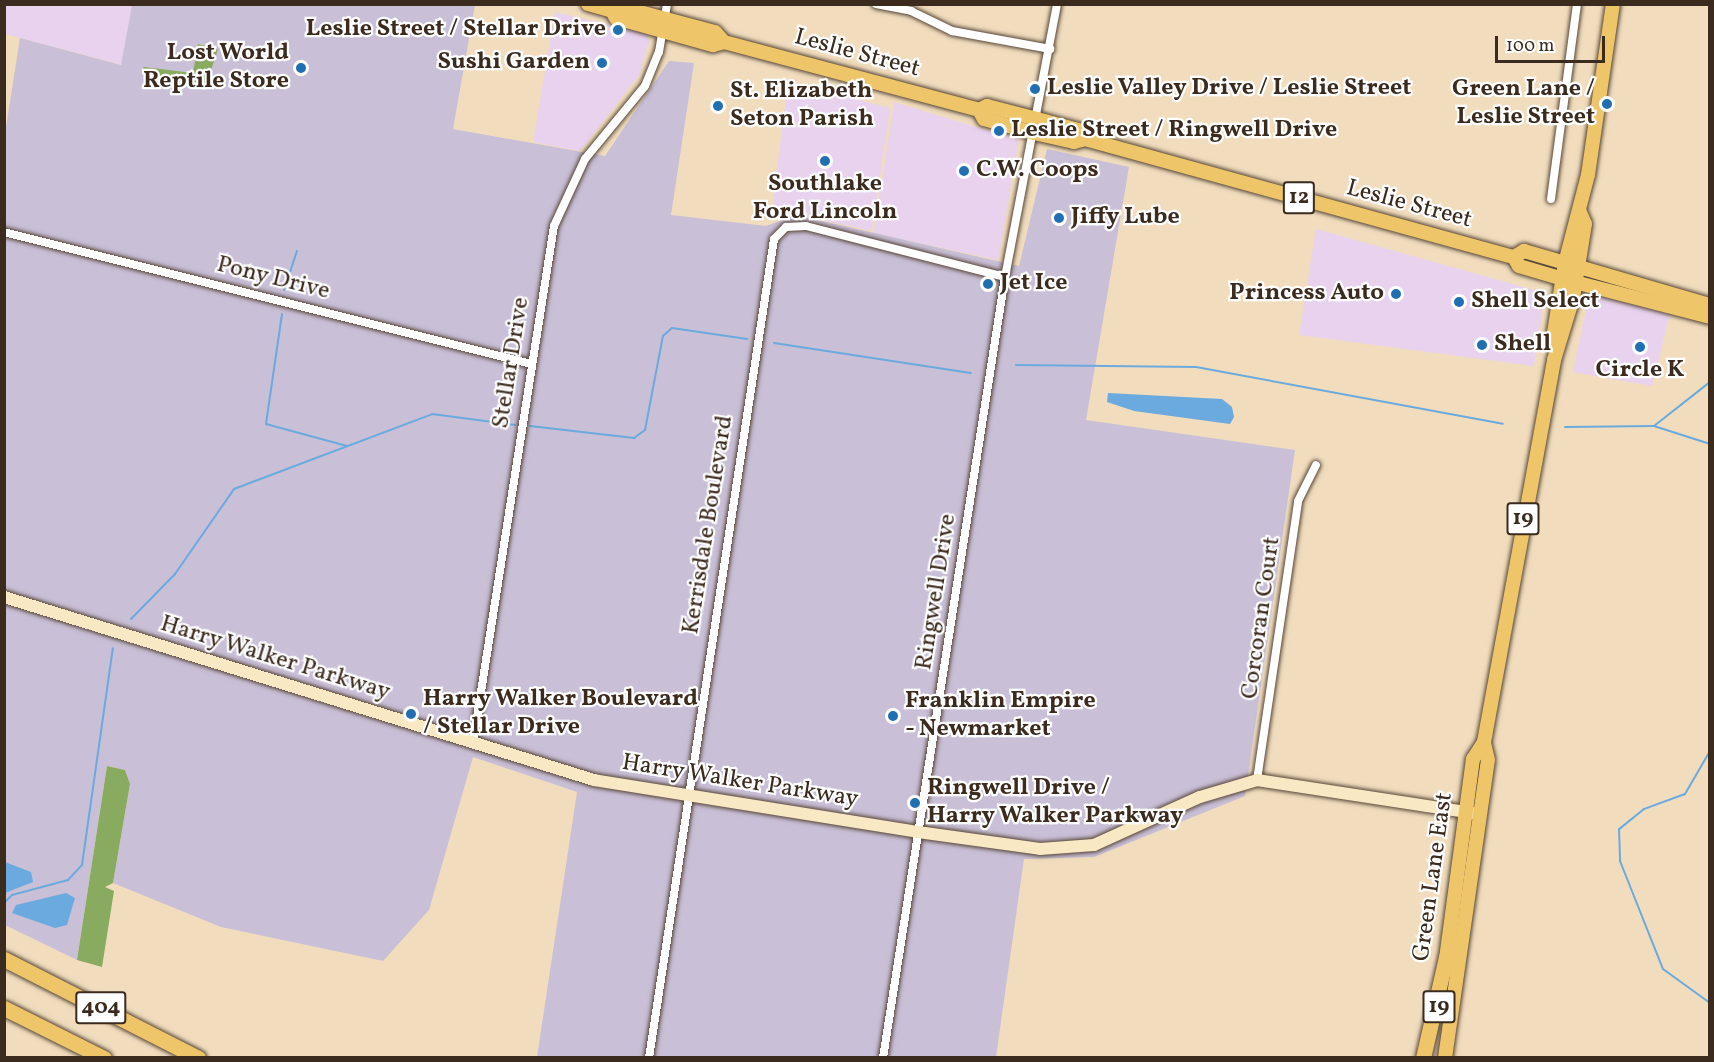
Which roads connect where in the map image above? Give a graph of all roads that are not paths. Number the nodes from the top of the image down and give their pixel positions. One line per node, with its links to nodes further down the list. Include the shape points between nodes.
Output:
1 (588, 4): 6 (main road, Leslie Street / 12, via 612,11 616,18)
2 (876, 4): 7 (street, via 911,11 952,31)
3 (1057, 4): 7 (street, Ringwell Drive)
4 (1577, 4): 9 (street)
5 (1613, 4): 12 (main road, Green Lane East / 19, via 1580,212 1572,221)
6 (664, 18): 8 (main road, Leslie Street / 12, via 713,45 724,42 979,110 987,106); 17 (street, Stellar Drive, via 645,86 588,156 564,198 550,242)
7 (1050, 49): 8 (street, Ringwell Drive)
8 (1035, 126): 11 (main road, Leslie Street / 12, via 1078,130 1084,139); 13 (street, Ringwell Drive)
9 (1551, 199)
10 (4, 232): 17 (street, Pony Drive)
11 (1514, 257): 12 (main road, Leslie Street / 12, via 1524,251); 14 (main road, Leslie Street / 12, via 1519,266)
12 (1571, 265): 14 (main road, Green Lane East / 19); 15 (main road, Leslie Street / 12)
13 (1005, 277): 23 (street, Kerrisdale Boulevard, via 806,226 778,231 771,248); 26 (street, Ringwell Drive)
14 (1569, 280): 16 (main road, Leslie Street / 12); 20 (main road, Green Lane East / 19, via 1554,333 1558,344)
15 (1710, 305)
16 (1710, 317)
17 (531, 364): 21 (street, Stellar Drive)
18 (1316, 465): 22 (street, Corcoran Court, via 1298,501)
19 (4, 597): 21 (street, Harry Walker Parkway)
20 (1484, 742): 24 (main road, Green Lane East / 19, via 1473,759); 25 (main road, Green Lane East / 19, via 1488,760)
21 (473, 743): 23 (street, Harry Walker Parkway, via 594,780)
22 (1257, 780): 24 (street, Harry Walker Parkway, via 1383,795); 26 (street, Harry Walker Parkway, via 1200,797 1094,845 1040,849)
23 (688, 796): 26 (street, Harry Walker Parkway); 32 (street, Kerrisdale Boulevard)
24 (1464, 812): 25 (street, Harry Walker Parkway); 27 (main road, Green Lane East / 19)
25 (1480, 813): 36 (main road, Green Lane East / 19)
26 (918, 832): 33 (street, Ringwell Drive)
27 (1446, 957): 34 (highway); 35 (main road, Green Lane East / 19)
28 (4, 959): 31 (highway, 404)
29 (4, 1008): 30 (highway, 404)
30 (104, 1058)
31 (198, 1058)
32 (649, 1058)
33 (883, 1058)
34 (1423, 1058)
35 (1431, 1058)
36 (1445, 1058)

